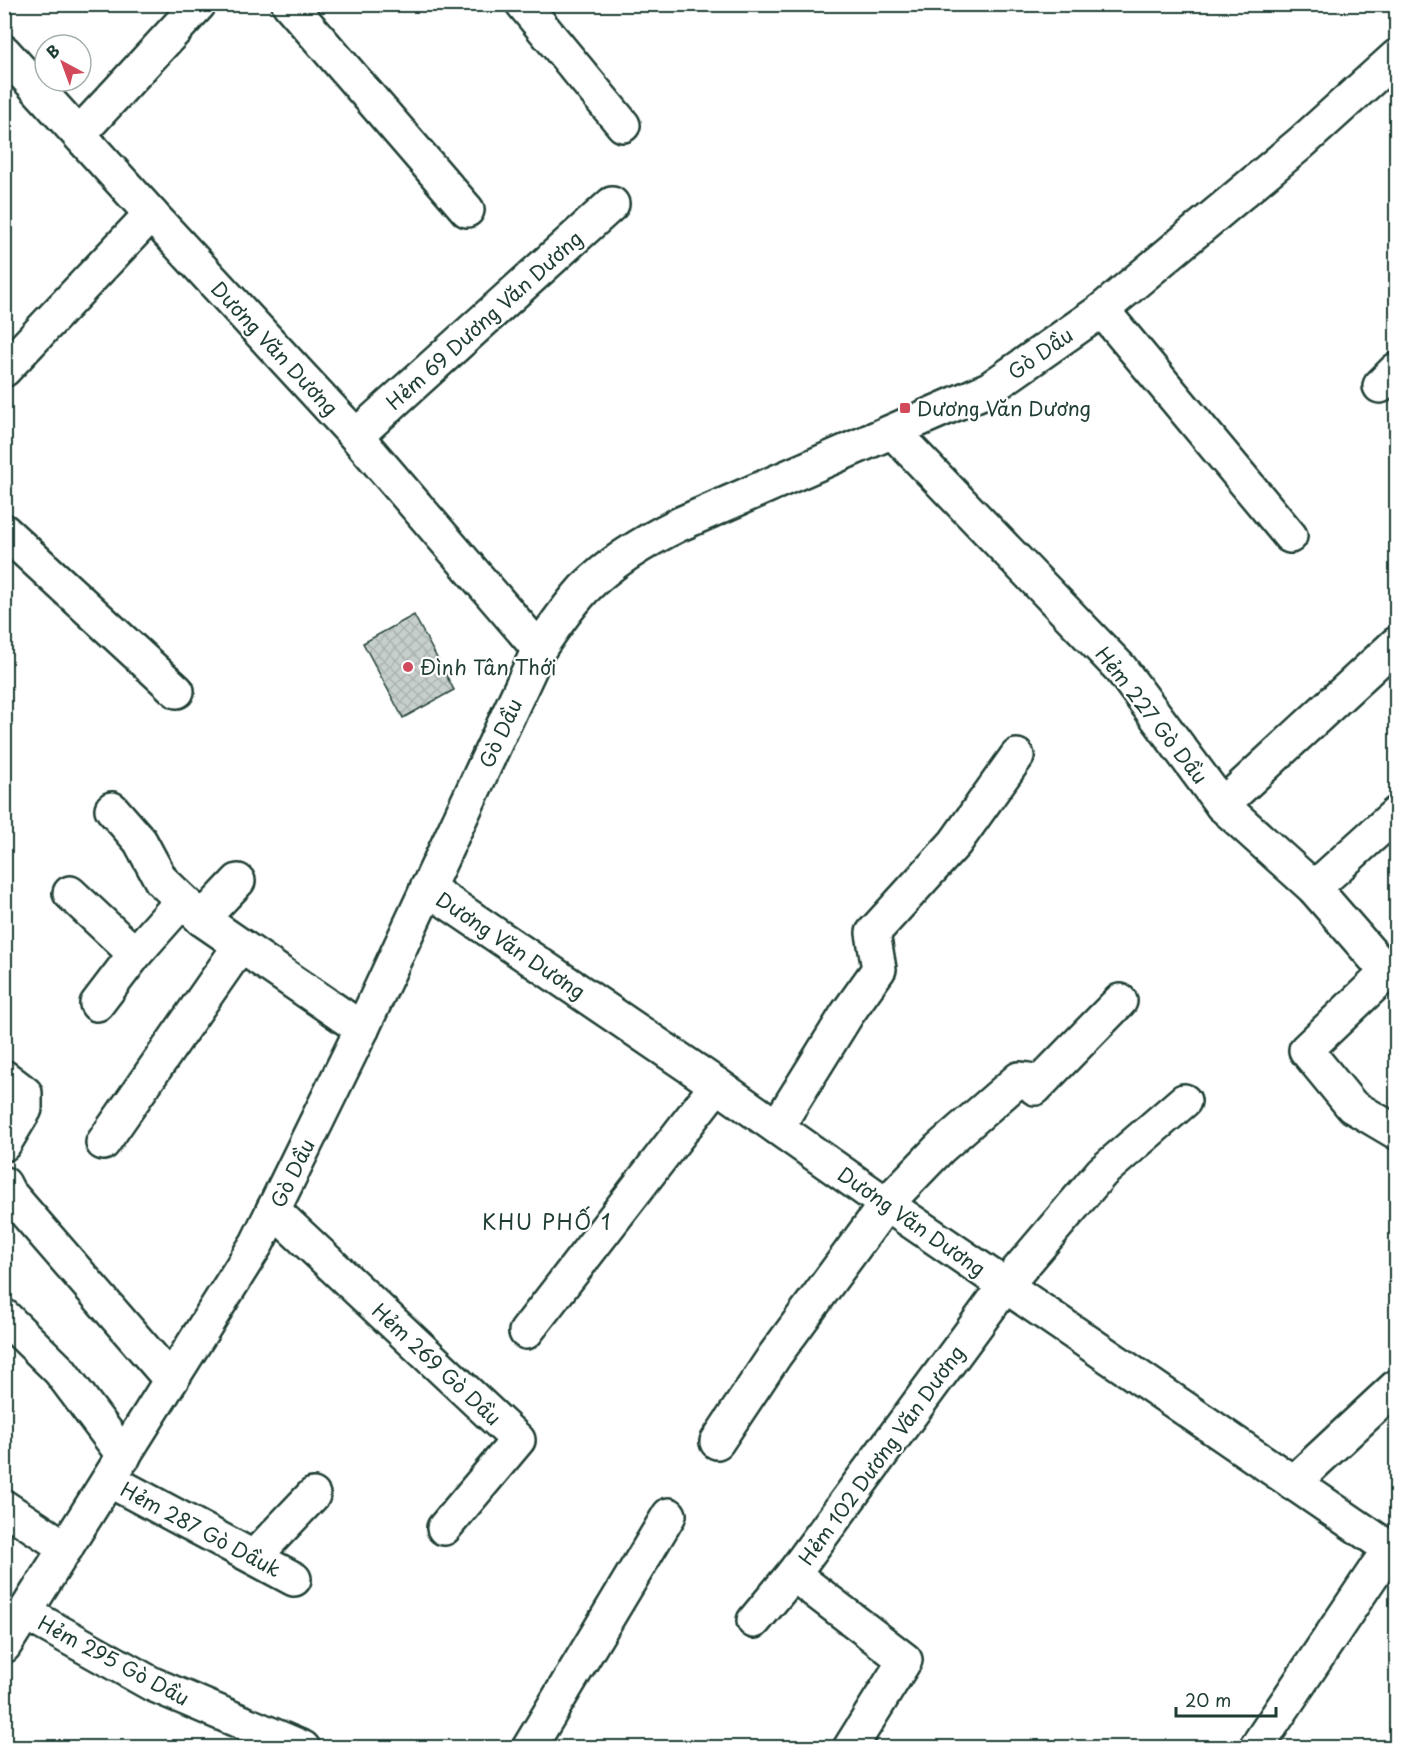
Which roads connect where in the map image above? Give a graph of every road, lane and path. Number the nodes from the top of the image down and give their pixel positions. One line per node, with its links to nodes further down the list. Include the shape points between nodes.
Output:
1 (199, 4): 7 (street)
2 (289, 4): 9 (street)
3 (523, 4): 6 (street)
4 (4, 52): 7 (street, Dương Văn Dương)
5 (1392, 70): 11 (street, Gò Dầu)
6 (623, 125)
7 (79, 134): 10 (street, Dương Văn Dương)
8 (612, 204): 14 (street, Hẻm 69 Dương Văn Dương)
9 (467, 210)
10 (151, 214): 12 (street); 14 (street, Dương Văn Dương)
11 (1102, 310): 13 (street, Gò Dầu, via 989,389); 16 (street)
12 (4, 370)
13 (893, 432): 18 (street, Gò Dầu, via 646,541 585,589); 21 (street, Hẻm 227 Gò Dầu, via 1121,669)
14 (356, 436): 18 (street, Dương Văn Dương)
15 (4, 531): 19 (street)
16 (1290, 536)
17 (1396, 644): 21 (street)
18 (539, 649): 25 (street, Gò Dầu)
19 (177, 691)
20 (1017, 756): 38 (street, via 955,843 873,933 879,969)
21 (1222, 805): 26 (street, Hẻm 227 Gò Dầu)
22 (112, 809): 28 (street, via 140,840 161,880)
23 (1396, 814): 26 (street)
24 (238, 882): 28 (street)
25 (427, 888): 34 (street, Gò Dầu); 36 (street, Dương Văn Dương)
26 (1314, 888): 31 (street, Hẻm 227 Gò Dầu)
27 (70, 893): 30 (street)
28 (192, 910): 29 (street); 30 (street)
29 (240, 946): 34 (street); 40 (street)
30 (135, 954): 33 (street)
31 (1392, 968): 39 (street, via 1306,1050 1352,1106)
32 (1120, 1001): 43 (street, via 1035,1088 1028,1080 1019,1079 940,1148)
33 (97, 1004)
34 (362, 1029): 44 (street, Gò Dầu)
35 (4, 1077): 41 (street, via 25,1093 25,1108)
36 (717, 1085): 38 (street, Dương Văn Dương); 47 (street)
37 (1184, 1101): 45 (street, Hẻm 102 Dương Văn Dương, via 1102,1172)
38 (777, 1127): 43 (street, Dương Văn Dương)
39 (1396, 1132)
40 (103, 1143)
41 (4, 1144)
42 (4, 1184): 48 (street)
43 (886, 1204): 45 (street, Dương Văn Dương); 50 (street, via 775,1355)
44 (273, 1210): 48 (street, Gò Dầu, via 257,1243); 56 (street, Hẻm 269 Gò Dầu, via 518,1440)
45 (1005, 1286): 52 (street, Dương Văn Dương); 60 (street, Hẻm 102 Dương Văn Dương)
46 (4, 1316): 51 (street, via 60,1371)
47 (526, 1332)
48 (171, 1380): 51 (street, Gò Dầu)
49 (1396, 1387): 52 (street)
50 (717, 1442)
51 (116, 1468): 57 (street, Gò Dầu); 59 (street, Hẻm 287 Gò Dầuk)
52 (1293, 1483): 58 (street, Dương Văn Dương)
53 (313, 1495): 59 (street)
54 (4, 1507): 57 (street)
55 (669, 1515): 66 (street)
56 (444, 1528)
57 (66, 1548): 62 (street, Gò Dầu)
58 (1393, 1550): 68 (street)
59 (254, 1557): 61 (street, Hẻm 287 Gò Dầuk)
60 (794, 1574): 63 (street, Hẻm 102 Dương Văn Dương); 67 (street, via 905,1660)
61 (294, 1579)
62 (25, 1613): 64 (street, Gò Dầu); 65 (street, Hẻm 295 Gò Dầu, via 152,1684)
63 (754, 1621)
64 (4, 1646)
65 (303, 1748)
66 (529, 1748)
67 (850, 1748)
68 (1256, 1748)

